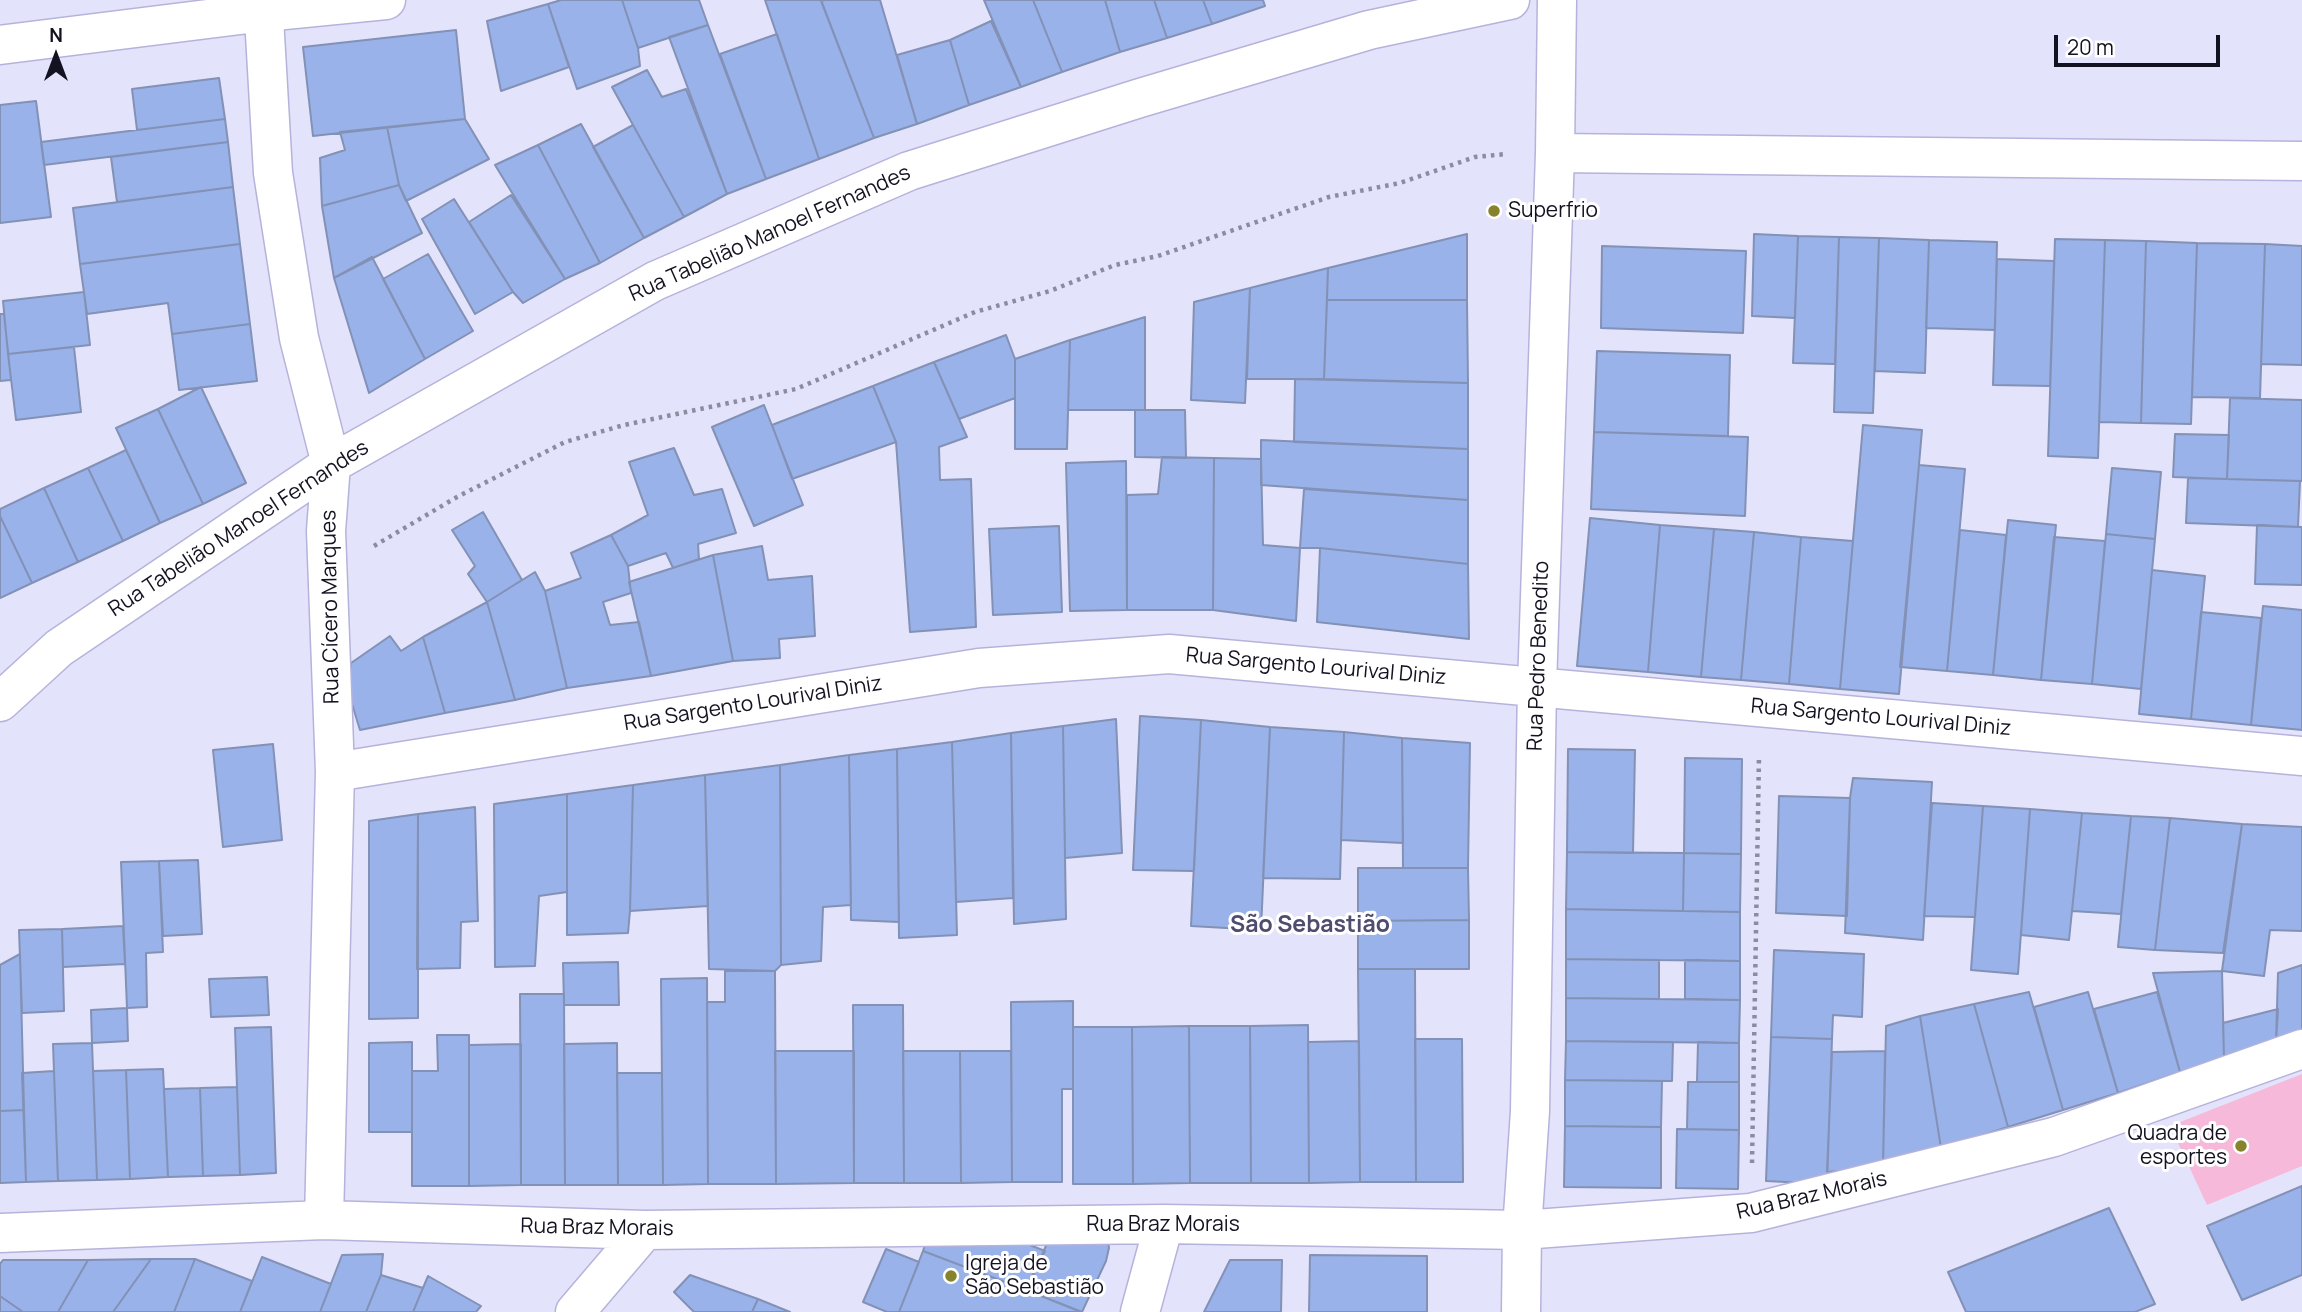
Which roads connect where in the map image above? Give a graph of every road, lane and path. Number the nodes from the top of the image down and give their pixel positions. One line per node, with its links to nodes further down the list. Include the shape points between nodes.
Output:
1 (386, 0): 4 (street)
2 (1510, 0): 8 (street, Rua Tabelião Manoel Fernandes, via 1369,30 909,171 655,281)
3 (1557, 0): 6 (street, Rua Pedro Benedito)
4 (264, 6): 5 (street); 8 (street, Rua Cícero Marques, via 273,173 299,338)
5 (0, 45)
6 (1555, 153): 7 (street); 9 (path, via 1475,157 1400,183 1329,197 975,312 796,389 565,442 457,497); 10 (street, Rua Pedro Benedito)
7 (2302, 161)
8 (331, 464): 9 (street, Rua Cícero Marques); 11 (street, Rua Tabelião Manoel Fernandes, via 59,648)
9 (328, 574): 14 (street, Rua Cícero Marques)
10 (1537, 686): 12 (street, Rua Sargento Lourival Diniz); 14 (street, Rua Sargento Lourival Diniz, via 1169,654 979,668); 20 (street, Rua Pedro Benedito, via 1530,1111)
11 (0, 702)
12 (1760, 706): 13 (street, Rua Sargento Lourival Diniz); 16 (path)
13 (2302, 756)
14 (335, 772): 17 (street, Rua Cícero Marques)
15 (2302, 1049): 16 (street, Rua Braz Morais, via 2054,1137)
16 (1751, 1213): 20 (street, Rua Braz Morais)
17 (324, 1220): 19 (street, Rua Braz Morais); 21 (street, Rua Braz Morais)
18 (1164, 1224): 19 (street, Rua Braz Morais); 20 (street, Rua Braz Morais); 23 (street)
19 (645, 1230): 22 (street)
20 (1522, 1230): 24 (street, Rua Pedro Benedito)
21 (0, 1233)
22 (575, 1312)
23 (1140, 1312)
24 (1521, 1312)

